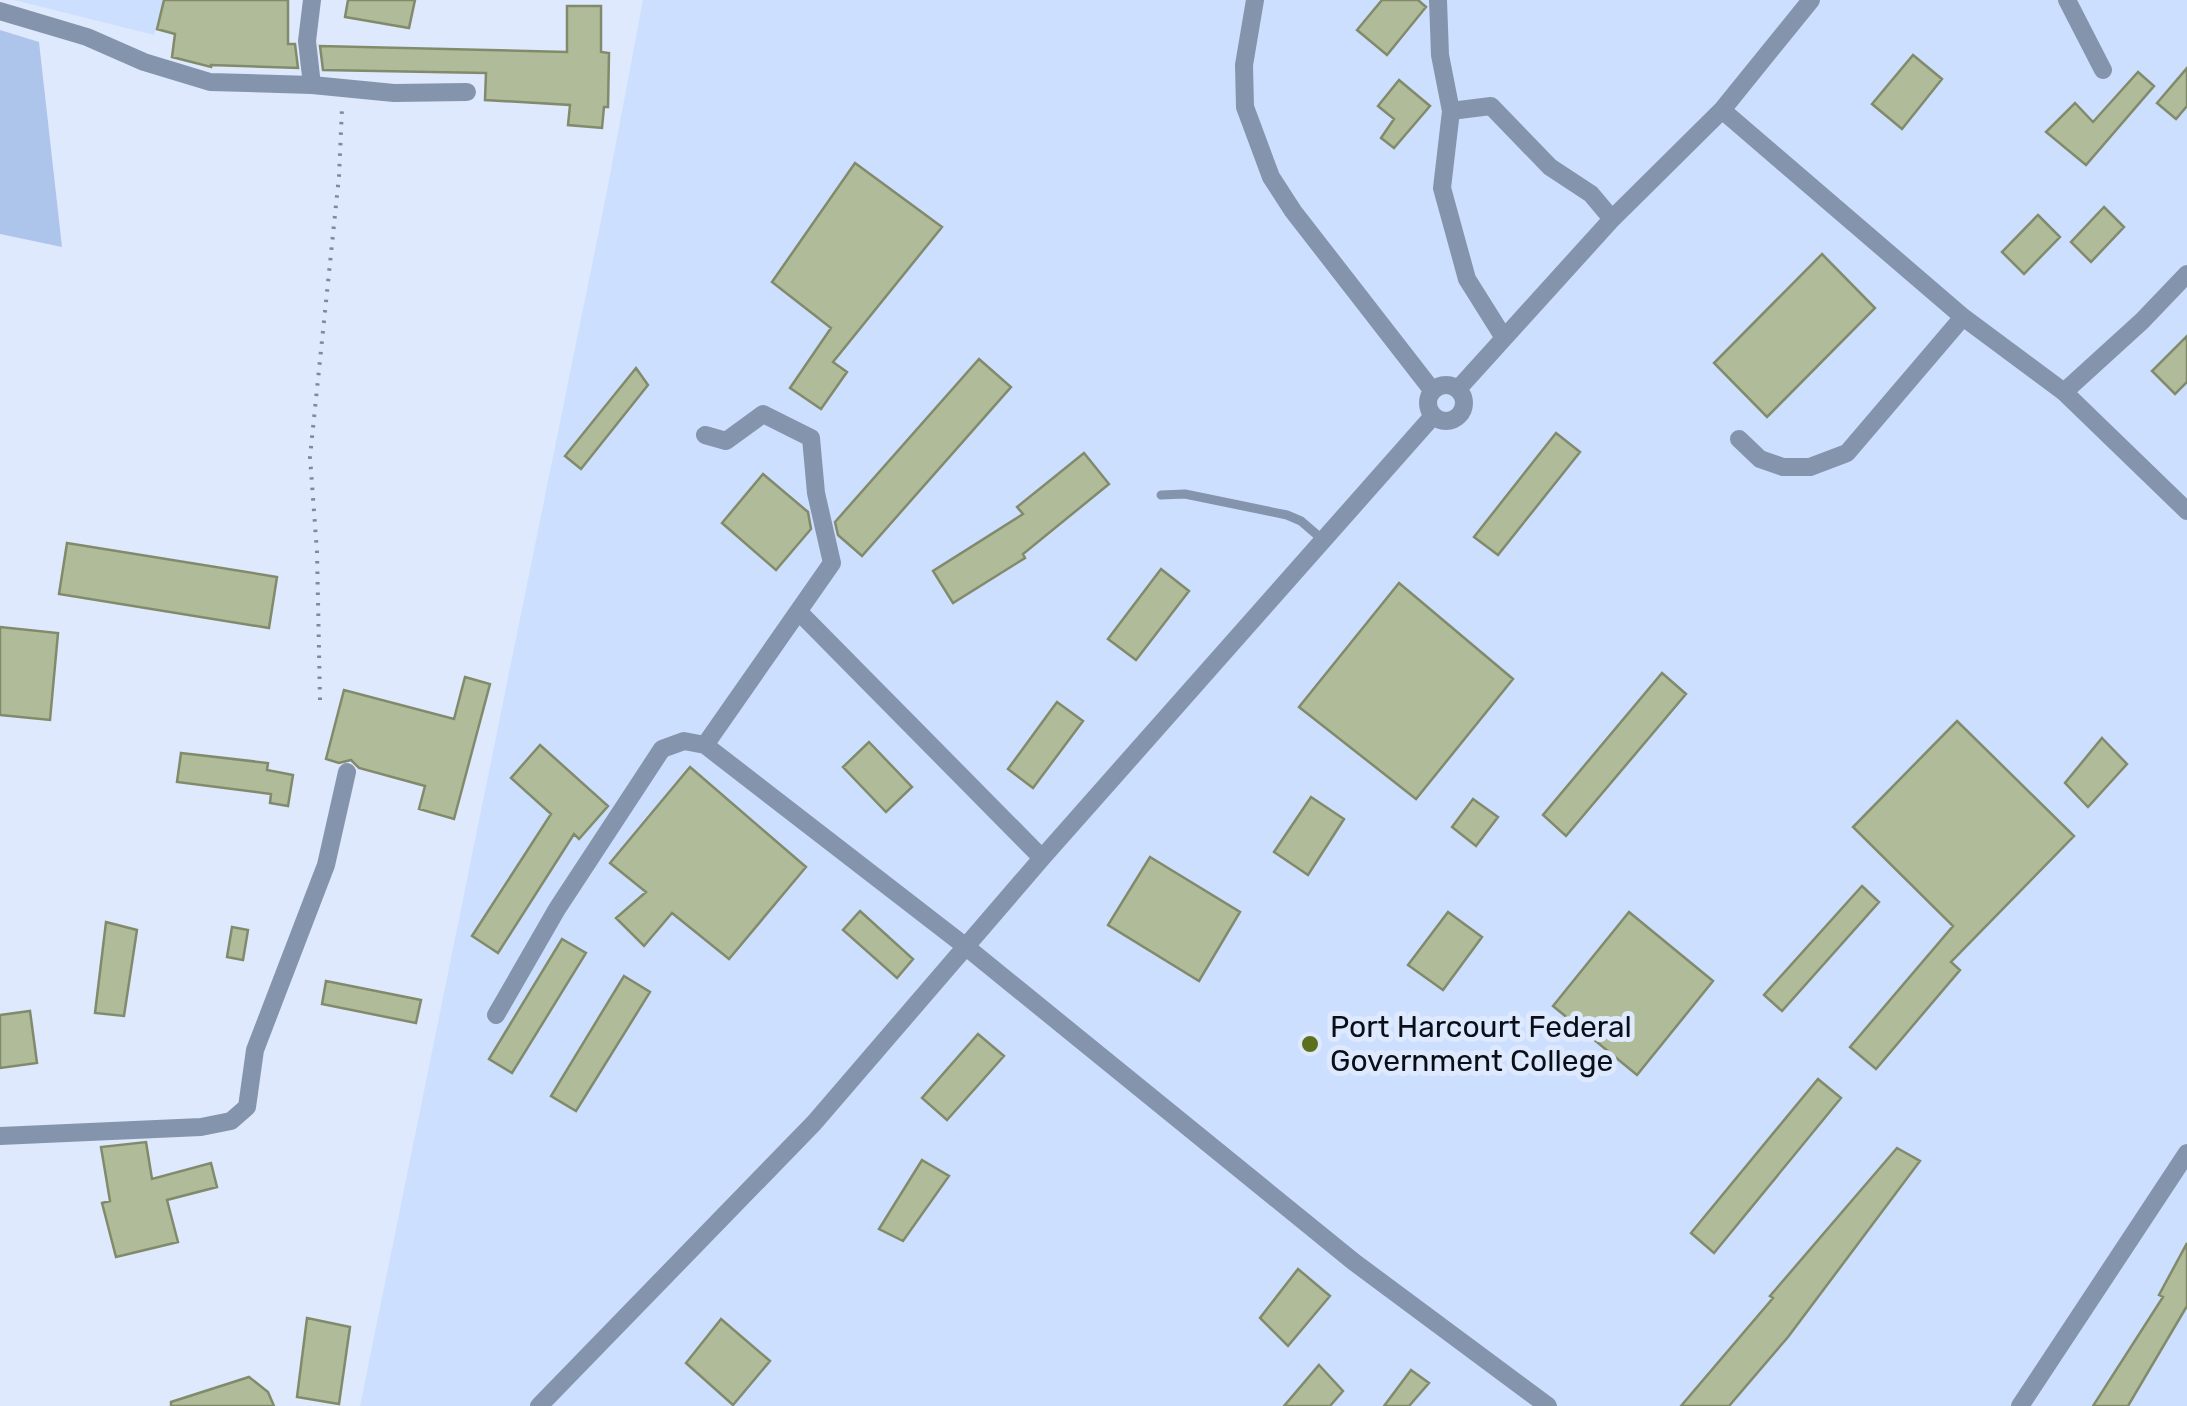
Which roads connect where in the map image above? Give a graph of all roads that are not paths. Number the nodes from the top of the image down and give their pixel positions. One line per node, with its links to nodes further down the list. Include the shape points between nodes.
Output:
1 (312, 0): 8 (street)
2 (1255, 0): 17 (street, via 1245,107 1271,177)
3 (1438, 0): 11 (street)
4 (1811, 0): 10 (street)
5 (2067, 0): 7 (street)
6 (0, 12): 8 (street, via 210,82)
7 (2103, 70)
8 (312, 86): 9 (street)
9 (467, 92)
10 (1722, 110): 12 (street); 14 (street)
11 (1451, 111): 12 (street, via 1491,106); 15 (street, via 1442,188 1467,279)
12 (1612, 219): 15 (street)
13 (2187, 274): 18 (street)
14 (1963, 317): 18 (street); 21 (street, via 1847,453 1810,467 1783,468 1760,460)
15 (1504, 338): 16 (street)
16 (1458, 389): 17 (street, via 1445,384); 19 (street, via 1464,402 1459,415 1446,421)
17 (1432, 390): 19 (street)
18 (2064, 392): 23 (street)
19 (1433, 416): 24 (street)
20 (706, 435): 25 (street, via 726,440 763,414 811,438 832,563)
21 (1738, 439)
22 (1161, 495): 24 (lane, via 1287,514)
23 (2187, 511)
24 (1323, 540): 28 (street)
25 (799, 612): 26 (street); 28 (street)
26 (704, 744): 29 (street); 30 (street, via 662,748)
27 (347, 772): 31 (street, via 326,865 256,1050 247,1107 232,1121 200,1127)
28 (1042, 858): 29 (street)
29 (965, 946): 33 (street, via 814,1123); 34 (street, via 1354,1262)
30 (496, 1015)
31 (0, 1136)
32 (2187, 1152): 35 (street)
33 (539, 1406)
34 (1548, 1406)
35 (2020, 1406)

